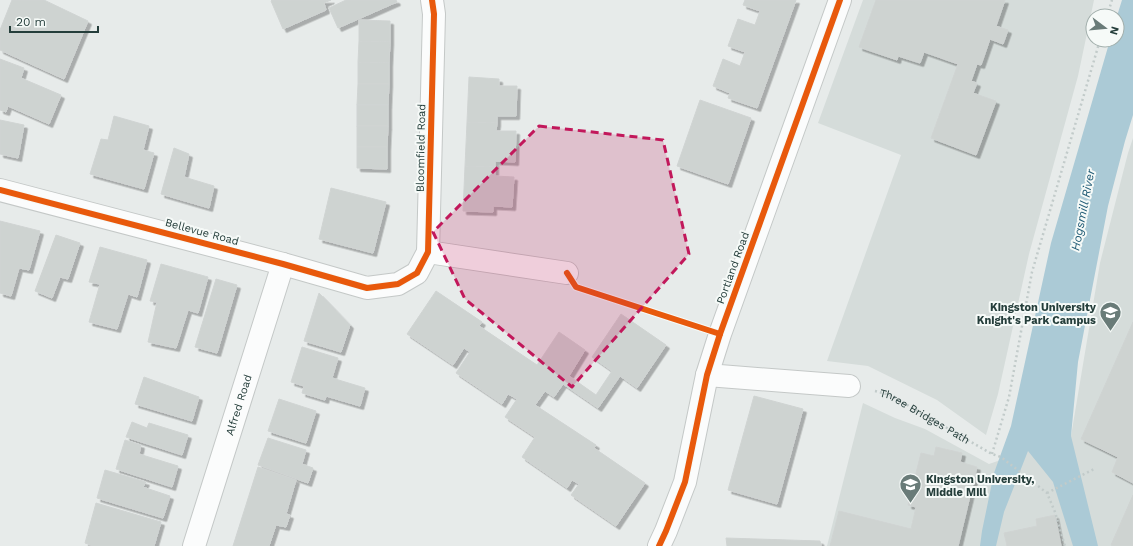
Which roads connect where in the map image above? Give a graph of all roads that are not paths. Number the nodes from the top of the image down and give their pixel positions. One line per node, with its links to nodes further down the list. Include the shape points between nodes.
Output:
1 (432, 0): 4 (street, Bloomfield Road, via 434,14)
2 (840, 0): 8 (street, Portland Road, via 722,327)
3 (0, 190): 5 (street, Bellevue Road)
4 (428, 252): 6 (street); 7 (street, Bloomfield Road, via 417,273)
5 (283, 264): 7 (street, Bellevue Road, via 367,288); 10 (street, Alfred Road)
6 (567, 273)
7 (398, 284)
8 (707, 376): 9 (street); 11 (street, Portland Road, via 685,482)
9 (849, 386)
10 (194, 546)
11 (659, 546)

